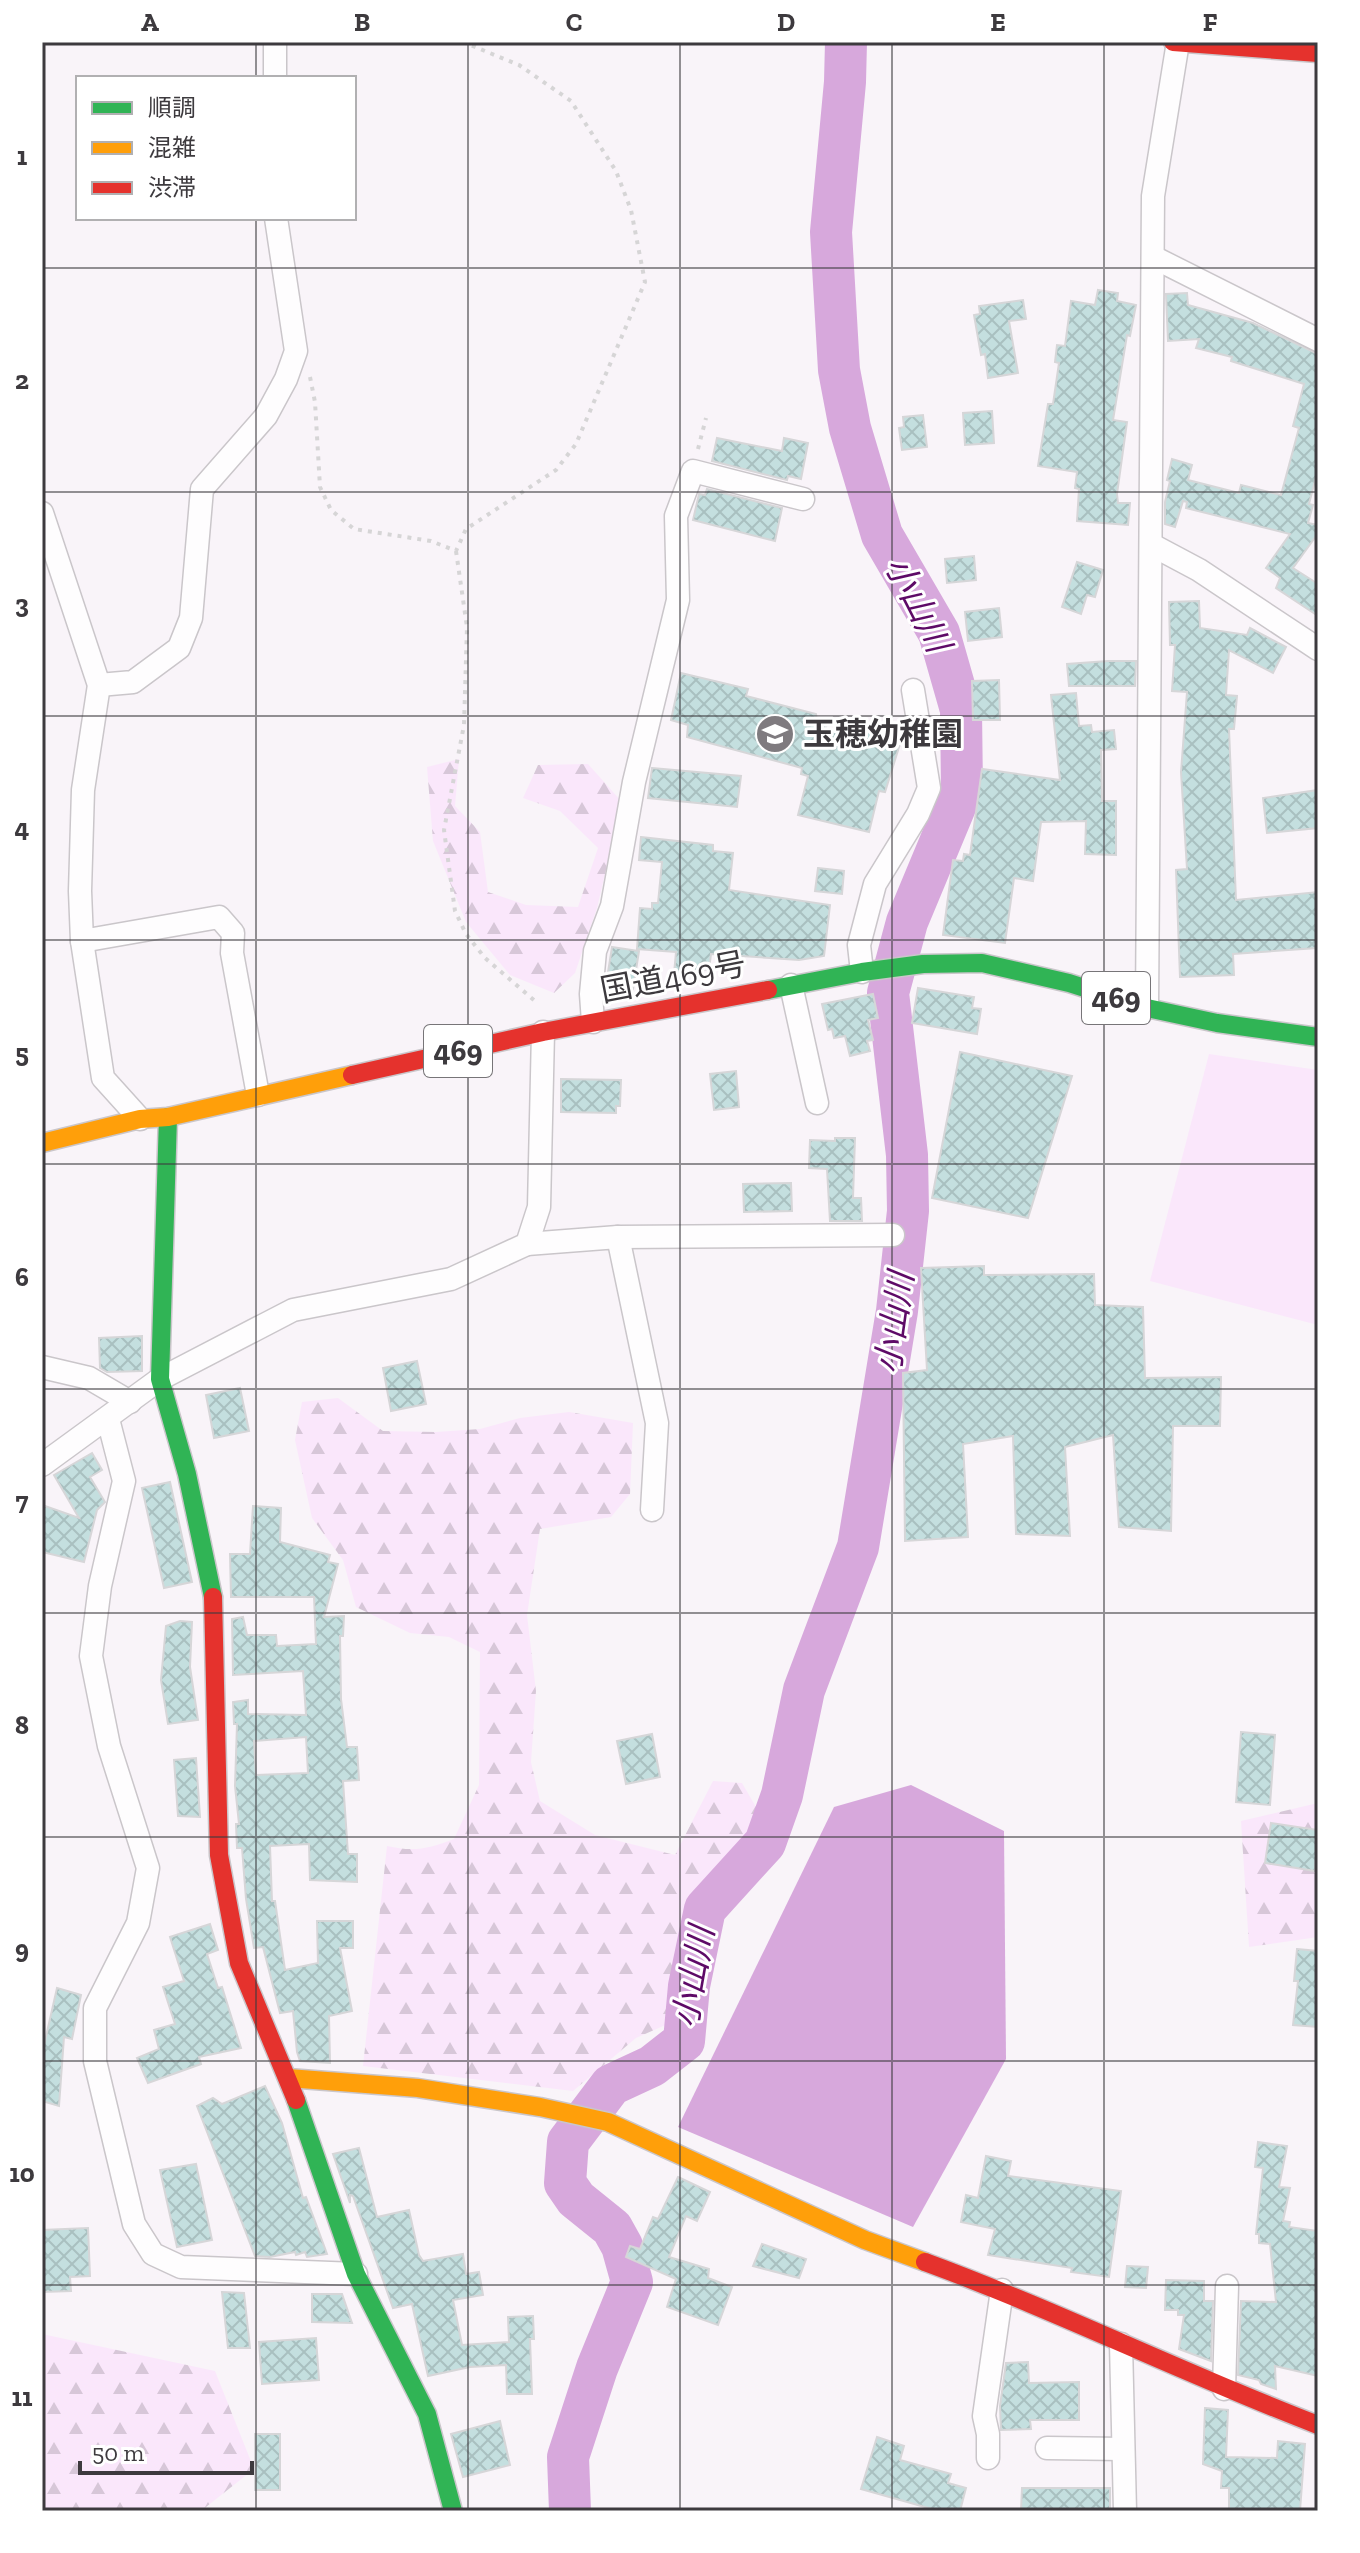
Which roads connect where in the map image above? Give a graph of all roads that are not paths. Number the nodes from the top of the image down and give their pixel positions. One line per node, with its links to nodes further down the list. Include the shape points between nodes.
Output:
1 (275, 42): 4 (street)
2 (1176, 42): 3 (main road); 6 (street, via 1153,196)
3 (1318, 53)
4 (275, 76)
5 (276, 220): 12 (street, via 296,351 286,379 266,416 202,489 191,618 179,648 133,682)
6 (1153, 257): 7 (street); 10 (street)
7 (1318, 340)
8 (803, 499): 18 (street, via 693,471 676,516 678,600 634,782 612,906 595,951)
9 (42, 513): 12 (street)
10 (1152, 545): 11 (street); 17 (street)
11 (1318, 649)
12 (99, 685): 14 (street, via 83,790)
13 (913, 690): 15 (street, via 929,788 875,884 859,945)
14 (82, 941): 21 (street, via 219,917 233,933 232,953); 24 (street, via 103,1078)
15 (870, 971): 16 (main road, 国道469号 / 469); 17 (main road, 国道469号 / 469, via 982,963)
16 (791, 985): 18 (main road, 国道469号 / 469); 22 (street)
17 (1147, 1008): 20 (main road, 国道469号 / 469)
18 (593, 1022): 19 (main road, 国道469号 / 469)
19 (552, 1030): 21 (main road, 国道469号 / 469); 28 (street, via 539,1207)
20 (1318, 1037)
21 (258, 1095): 23 (main road, 国道469号 / 469)
22 (817, 1103)
23 (168, 1117): 24 (main road, 国道469号 / 469); 30 (main road)
24 (140, 1119): 25 (main road, 国道469号 / 469)
25 (42, 1143)
26 (893, 1235): 27 (street)
27 (618, 1237): 28 (street); 34 (street, via 657,1423)
28 (527, 1244): 30 (street, via 451,1279 293,1310)
29 (42, 1367): 31 (street, via 89,1378)
30 (160, 1379): 31 (street); 35 (main road, via 213,1596 219,1855 239,1963)
31 (130, 1402): 32 (street)
32 (108, 1419): 33 (street); 36 (street, via 124,1481 100,1586 91,1656 109,1746 148,1868 138,1923 95,2008 95,2061 134,2224 153,2254 181,2267)
33 (42, 1465)
34 (652, 1510)
35 (288, 2078): 36 (main road); 38 (main road, via 418,2088 603,2121 865,2240)
36 (356, 2274): 45 (main road, via 427,2414)
37 (1227, 2286): 40 (street)
38 (1002, 2290): 39 (main road); 44 (street, via 984,2416)
39 (1121, 2344): 40 (main road); 43 (street)
40 (1224, 2389): 41 (main road)
41 (1318, 2425)
42 (1047, 2448): 43 (street)
43 (1123, 2449): 46 (street)
44 (988, 2458)
45 (453, 2511)
46 (1125, 2511)

